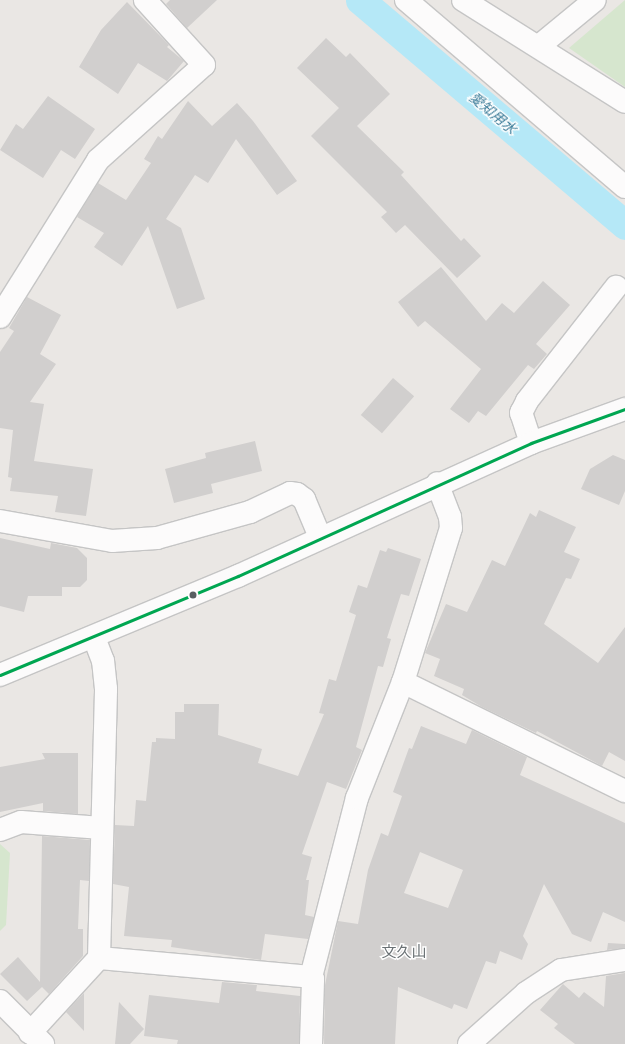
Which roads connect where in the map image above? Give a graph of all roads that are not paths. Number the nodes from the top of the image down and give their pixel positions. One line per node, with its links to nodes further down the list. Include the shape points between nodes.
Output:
1 (145, 0): 9 (street, via 204,65 98,160)
2 (406, 0): 7 (street)
3 (463, 0): 5 (street)
4 (595, 0): 5 (street)
5 (539, 46): 6 (street)
6 (625, 102)
7 (625, 187)
8 (616, 287): 11 (street, via 527,401 521,413)
9 (0, 317)
10 (625, 409): 11 (street)
11 (531, 443): 12 (street)
12 (437, 483): 14 (street); 17 (street, via 450,516 451,528)
13 (0, 521): 14 (street, via 112,541 157,538 250,512 290,493 304,499)
14 (320, 536): 15 (street)
15 (94, 638): 16 (street); 19 (street, via 103,660 106,689)
16 (0, 675)
17 (403, 682): 18 (street); 23 (street, via 357,798)
18 (625, 791)
19 (102, 828): 20 (street, via 20,822); 21 (street)
20 (0, 830)
21 (99, 958): 23 (street); 25 (street)
22 (625, 960): 27 (street, via 561,970 526,993)
23 (310, 977): 26 (street, via 314,979)
24 (0, 1001): 25 (street)
25 (37, 1038)
26 (311, 1044)
27 (469, 1044)

